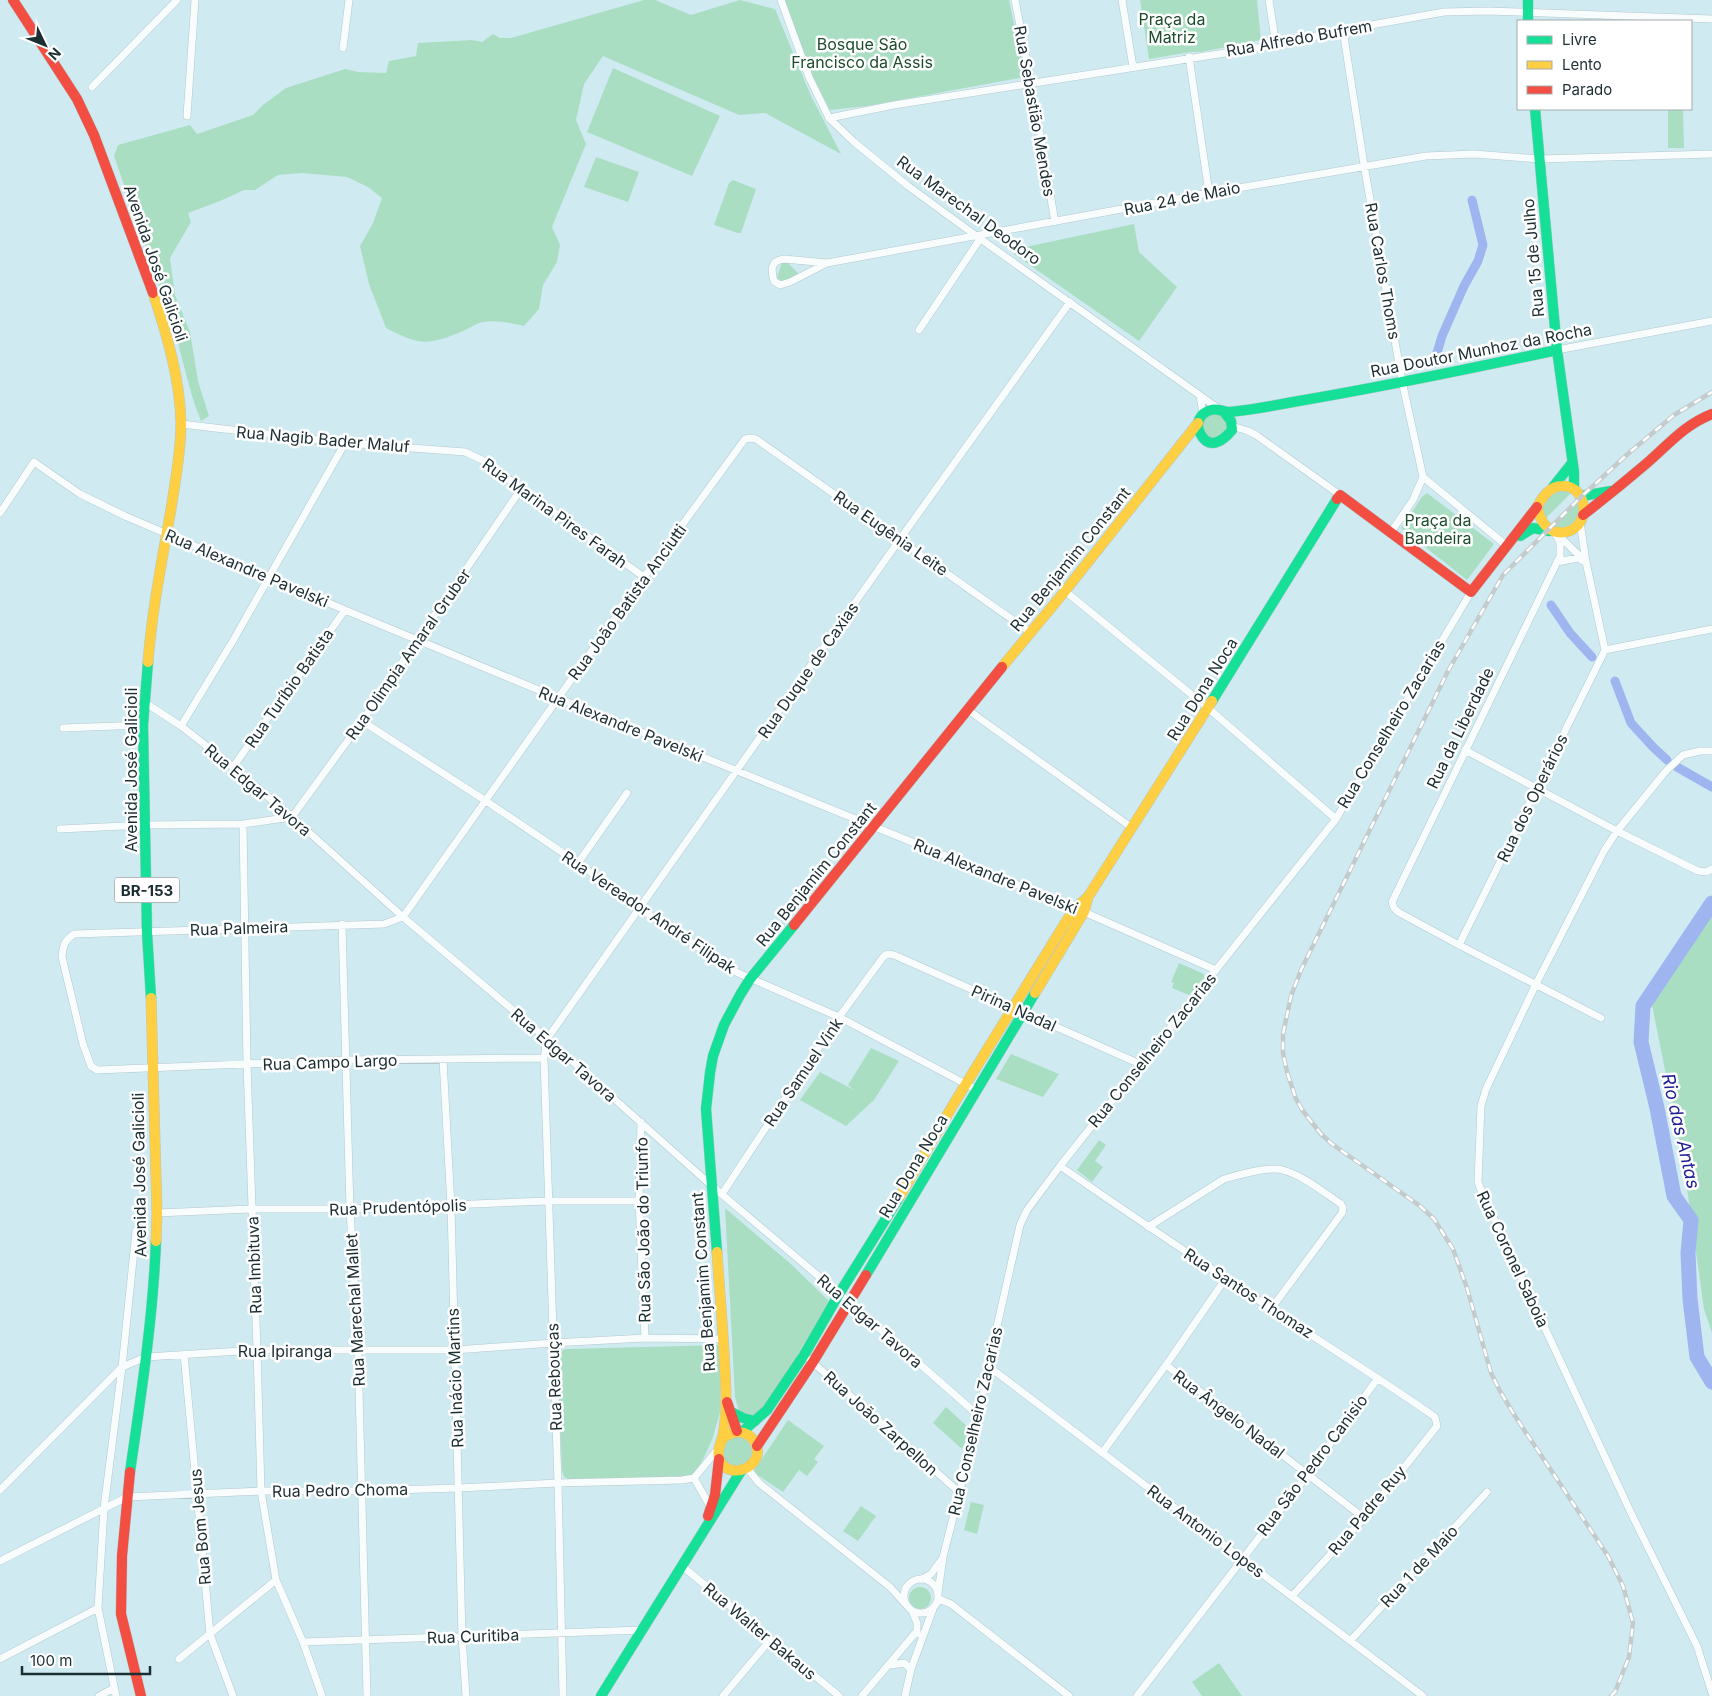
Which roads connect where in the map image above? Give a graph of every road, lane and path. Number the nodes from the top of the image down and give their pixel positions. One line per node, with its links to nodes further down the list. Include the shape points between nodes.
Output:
1 (13, 0): 41 (main road, Avenida José Galicioli / BR-153, via 77,99 94,135 168,338)
2 (177, 0): 18 (street)
3 (195, 0): 20 (street)
4 (349, 0): 14 (street)
5 (781, 0): 21 (street, Rua Marechal Deodoro, via 809,77)
6 (1015, 0): 17 (street, Rua Sebastião Mendes)
7 (1122, 0): 16 (street)
8 (1269, 0): 13 (street)
9 (1528, 0): 10 (main road)
10 (1527, 17): 11 (street, Rua Alfredo Bufrem); 12 (street, Rua Alfredo Bufrem, via 1444,12)
11 (1712, 19)
12 (1343, 30): 13 (street, Rua Alfredo Bufrem); 24 (street, Rua Carlos Thoms)
13 (1276, 45): 15 (street, Rua Alfredo Bufrem)
14 (343, 48)
15 (1189, 57): 16 (street, Rua Alfredo Bufrem); 25 (street)
16 (1133, 67): 17 (street, Rua Alfredo Bufrem)
17 (1032, 83): 21 (street, Rua Alfredo Bufrem); 26 (street, Rua Sebastião Mendes)
18 (92, 87)
19 (1535, 110): 23 (main road, Rua 15 de Julho)
20 (187, 116)
21 (829, 118): 27 (street, Rua Marechal Deodoro, via 908,186)
22 (1712, 154): 23 (street, Rua 24 de Maio)
23 (1539, 159): 24 (street, Rua 24 de Maio, via 1474,154 1426,156); 32 (main road, Rua 15 de Julho)
24 (1364, 166): 25 (street, Rua 24 de Maio); 33 (street, Rua Carlos Thoms)
25 (1209, 193): 26 (street, Rua 24 de Maio)
26 (1055, 222): 27 (street, Rua 24 de Maio)
27 (978, 237): 28 (street, Rua 24 de Maio); 29 (street, Rua Marechal Deodoro); 31 (street)
28 (826, 263): 28 (street, Rua 24 de Maio, via 784,259 777,260 771,270 774,281 780,285)
29 (1070, 302): 34 (street, Rua Marechal Deodoro); 61 (street, Rua Duque de Caxias)
30 (1712, 321): 32 (street, Rua Doutor Munhoz da Rocha)
31 (919, 330)
32 (1557, 350): 33 (main road, Rua Doutor Munhoz da Rocha); 47 (main road, Rua 15 de Julho)
33 (1402, 381): 35 (main road, Rua Doutor Munhoz da Rocha); 48 (street, Rua Carlos Thoms)
34 (1200, 396): 36 (street, Rua Marechal Deodoro); 37 (street)
35 (1256, 408): 36 (main road, Rua Doutor Munhoz da Rocha); 40 (main road, Rua Doutor Munhoz da Rocha)
36 (1222, 410): 37 (main road); 40 (main road)
37 (1203, 413): 39 (main road)
38 (1712, 414): 52 (main road, via 1698,418 1682,429)
39 (1198, 423): 43 (main road); 46 (main road, Rua Benjamim Constant)
40 (1232, 423): 43 (main road, via 1228,437 1219,443); 53 (street, via 1256,435)
41 (181, 424): 44 (street, Rua Nagib Bader Maluf); 60 (main road, Avenida José Galicioli / BR-153)
42 (750, 438): 61 (street, Rua Eugênia Leite, via 756,439); 65 (street, Rua João Batista Anciutti)
43 (1203, 439): 46 (main road, Rua Benjamim Constant)
44 (345, 443): 45 (street, Rua Nagib Bader Maluf); 66 (street)
45 (465, 452): 50 (street, Rua Marina Pires Farah, via 482,460)
46 (1175, 453): 67 (main road, Rua Benjamim Constant)
47 (1572, 463): 49 (main road); 51 (main road, Rua 15 de Julho)
48 (1423, 477): 58 (street, via 1413,500); 62 (street)
49 (1553, 487): 51 (main road, via 1562,485); 55 (main road)
50 (521, 489): 65 (street, Rua Marina Pires Farah); 72 (street, Rua Olimpia Amaral Gruber)
51 (1574, 489): 54 (main road)
52 (1614, 490): 54 (main road); 57 (main road)
53 (1340, 495): 58 (main road); 76 (main road, Rua Dona Noca)
54 (1582, 496): 57 (main road)
55 (1537, 507): 59 (main road, via 1545,527); 62 (main road)
56 (0, 513): 60 (street, Rua Alexandre Pavelski, via 34,462 80,494)
57 (1582, 519): 59 (main road, via 1569,532); 64 (street)
58 (1391, 532): 68 (main road)
59 (1554, 532): 62 (main road, via 1533,527); 63 (street, Rua da Liberdade, via 1561,551); 64 (street)
60 (167, 534): 66 (street, Rua Alexandre Pavelski); 75 (main road, Avenida José Galicioli / BR-153)
61 (900, 539): 71 (street, Rua Eugênia Leite); 85 (street, Rua Duque de Caxias)
62 (1507, 546): 68 (main road)
63 (1557, 562): 64 (street, via 1578,558); 82 (street, Rua da Liberdade)
64 (1586, 562): 73 (street)
65 (644, 577): 74 (street, Rua João Batista Anciutti)
66 (269, 578): 69 (street, Rua Alexandre Pavelski); 80 (street)
67 (1064, 591): 71 (main road, Rua Benjamim Constant); 76 (street)
68 (1471, 592): 90 (street, Rua Conselheiro Zacarias)
69 (345, 610): 72 (street, Rua Alexandre Pavelski); 84 (street, Rua Turíbio Batista)
70 (1712, 629): 73 (street)
71 (1030, 632): 77 (main road, Rua Benjamim Constant)
72 (417, 640): 74 (street, Rua Alexandre Pavelski); 78 (street, Rua Olimpia Amaral Gruber)
73 (1605, 650): 86 (street, Rua dos Operários)
74 (558, 698): 85 (street, Rua Alexandre Pavelski); 88 (street, Rua João Batista Anciutti)
75 (144, 702): 79 (main road, Avenida José Galicioli / BR-153); 80 (street, Rua Edgar Tavora)
76 (1208, 708): 90 (street); 94 (main road, Rua Dona Noca)
77 (968, 710): 93 (main road, Rua Benjamim Constant); 94 (street)
78 (362, 721): 88 (street, Rua Vereador André Filipak); 89 (street, Rua Olimpia Amaral Gruber)
79 (143, 725): 81 (street); 92 (main road, Avenida José Galicioli / BR-153)
80 (181, 726): 84 (street, Rua Edgar Tavora)
81 (63, 728)
82 (1465, 750): 86 (street); 105 (street, Rua da Liberdade, via 1392,902 1398,912)
83 (1712, 752): 96 (street, Rua Coronel Saboia, via 1683,755)
84 (233, 767): 89 (street, Rua Edgar Tavora)
85 (736, 771): 93 (street, Rua Alexandre Pavelski); 99 (street, Rua Duque de Caxias)
86 (1537, 789): 96 (street); 105 (street, Rua dos Operários)
87 (627, 793): 97 (street)
88 (486, 801): 97 (street, Rua Vereador André Filipak); 101 (street, Rua João Batista Anciutti)
89 (292, 817): 91 (street); 101 (street, Rua Edgar Tavora)
90 (1336, 818): 107 (street, Rua Conselheiro Zacarias)
91 (243, 824): 92 (street); 103 (street, Rua Imbituva)
92 (145, 825): 95 (street); 104 (main road, Avenida José Galicioli / BR-153)
93 (874, 826): 100 (street, Rua Alexandre Pavelski); 108 (main road, Rua Benjamim Constant)
94 (1131, 827): 100 (main road, Rua Dona Noca)
95 (60, 829)
96 (1617, 831): 98 (street, via 1698,871 1706,872); 109 (street, Rua Coronel Saboia)
97 (578, 864): 99 (street, Rua Vereador André Filipak)
98 (1712, 868)
99 (639, 908): 108 (street, Rua Vereador André Filipak); 114 (street, Rua Duque de Caxias)
100 (1079, 910): 107 (street, Rua Alexandre Pavelski); 110 (main road, Rua Dona Noca); 111 (main road, Rua Dona Noca)
101 (402, 917): 102 (street, Rua Palmeira, via 384,924); 114 (street, Rua Edgar Tavora)
102 (342, 924): 103 (street, Rua Palmeira); 116 (street, Rua Marechal Mallet)
103 (245, 928): 104 (street, Rua Palmeira); 118 (street, Rua Imbituva)
104 (148, 932): 120 (main road, Avenida José Galicioli / BR-153); 121 (street, Rua Palmeira, via 74,934 63,946 62,957 83,1044 91,1066)
105 (1459, 945): 109 (street)
106 (888, 954): 110 (street, Pirina Nadal); 112 (street, Rua Samuel Vink)
107 (1216, 970): 119 (street, Rua Conselheiro Zacarias)
108 (750, 979): 112 (street, Rua Vereador André Filipak); 126 (main road, Rua Benjamim Constant, via 724,1023 707,1082)
109 (1536, 984): 113 (street); 209 (street, Rua Coronel Saboia, via 1481,1106 1478,1182 1628,1506 1697,1646)
110 (1014, 1008): 111 (street, Pirina Nadal); 122 (main road, Rua Dona Noca)
111 (1024, 1012): 119 (street, Pirina Nadal); 123 (main road, Rua Dona Noca)
112 (838, 1017): 122 (street, Rua Vereador André Filipak); 127 (street, Rua Samuel Vink)
113 (1601, 1018)
114 (547, 1039): 115 (street); 124 (street, Rua Edgar Tavora)
115 (544, 1058): 117 (street, Rua Campo Largo); 129 (street, Rua Rebouças)
116 (346, 1060): 117 (street, Rua Campo Largo); 118 (street, Rua Campo Largo); 133 (street, Rua Marechal Mallet)
117 (443, 1060): 131 (street, Rua Inácio Martins)
118 (247, 1064): 120 (street, Rua Campo Largo); 132 (street, Rua Imbituva)
119 (1140, 1064): 125 (street, Rua Conselheiro Zacarias)
120 (152, 1069): 121 (street, Rua Campo Largo); 134 (main road, Avenida José Galicioli / BR-153)
121 (97, 1070)
122 (967, 1084): 123 (street, Rua Vereador André Filipak); 128 (main road, Rua Dona Noca)
123 (977, 1090): 128 (main road, Rua Dona Noca)
124 (641, 1122): 126 (street, Rua Edgar Tavora); 130 (street, Rua São João do Triunfo)
125 (1060, 1166): 135 (street, Rua Santos Thomaz); 152 (street, Rua Conselheiro Zacarias, via 1027,1210 1020,1225)
126 (712, 1186): 127 (street, Rua Edgar Tavora); 142 (main road, Rua Benjamim Constant)
127 (722, 1194): 138 (street, Rua Edgar Tavora)
128 (907, 1194): 138 (main road, Rua Dona Noca); 139 (main road, Rua Dona Noca)
129 (548, 1201): 130 (street, Rua Prudentópolis); 131 (street, Rua Prudentópolis); 143 (street, Rua Rebouças)
130 (639, 1201): 141 (street, Rua São João do Triunfo)
131 (451, 1206): 133 (street, Rua Prudentópolis); 145 (street, Rua Inácio Martins)
132 (252, 1209): 133 (street, Rua Prudentópolis); 134 (street, Rua Prudentópolis); 144 (street, Rua Imbituva)
133 (350, 1209): 146 (street, Rua Marechal Mallet)
134 (157, 1213): 149 (main road, Avenida José Galicioli / BR-153)
135 (1148, 1227): 137 (street, Rua Santos Thomaz); 140 (street, via 1224,1179 1275,1169 1303,1179 1340,1204 1342,1213)
136 (136, 1231): 153 (street)
137 (1226, 1278): 140 (street, Rua Santos Thomaz); 151 (street)
138 (839, 1294): 139 (street, Rua Edgar Tavora); 148 (main road, Rua Dona Noca)
139 (848, 1301): 150 (main road, Rua Dona Noca); 157 (street, Rua Edgar Tavora)
140 (1271, 1309): 154 (street, Rua Santos Thomaz)
141 (645, 1338): 142 (street, Rua Ipiranga); 143 (street, Rua Ipiranga)
142 (723, 1339): 155 (main road, Rua Benjamim Constant)
143 (553, 1343): 145 (street, Rua Ipiranga); 168 (street, Rua Rebouças)
144 (257, 1350): 146 (street, Rua Ipiranga); 147 (street, Rua Ipiranga); 171 (street, Rua Imbituva)
145 (454, 1350): 146 (street, Rua Ipiranga); 169 (street, Rua Inácio Martins)
146 (358, 1351): 172 (street, Rua Marechal Mallet)
147 (184, 1354): 149 (street, Rua Ipiranga); 175 (street, Rua Bom Jesus)
148 (804, 1355): 150 (street, Rua João Zarpellon); 158 (main road, Rua Dona Noca, via 767,1410)
149 (146, 1357): 153 (street, Rua Ipiranga); 176 (main road, Avenida José Galicioli / BR-153)
150 (812, 1362): 162 (main road, Rua Dona Noca); 173 (street, Rua João Zarpellon)
151 (1166, 1365): 163 (street); 166 (street, Rua Ângelo Nadal)
152 (988, 1366): 157 (street, Rua Conselheiro Zacarias); 163 (street, Rua Antonio Lopes)
153 (122, 1367): 170 (street); 177 (street)
154 (1378, 1378): 159 (street, Rua Santos Thomaz); 166 (street, Rua São Pedro Canisio)
155 (726, 1399): 156 (main road, Rua Benjamim Constant); 161 (main road, Rua Benjamim Constant)
156 (731, 1412): 158 (main road); 160 (main road, Rua Benjamim Constant)
157 (979, 1416): 173 (street, Rua Conselheiro Zacarias)
158 (755, 1421): 160 (main road, Rua Dona Noca)
159 (1437, 1421): 179 (street, Rua Padre Ruy, via 1437,1426)
160 (740, 1432): 161 (main road); 162 (main road, via 754,1440)
161 (722, 1439): 164 (main road)
162 (757, 1446): 165 (main road, via 756,1458)
163 (1102, 1453): 182 (street, Rua Antonio Lopes)
164 (719, 1454): 165 (main road, via 728,1469); 167 (street); 178 (main road)
165 (744, 1469): 180 (main road); 188 (street)
166 (1308, 1474): 179 (street, Rua Ângelo Nadal); 182 (street, Rua São Pedro Canisio)
167 (694, 1478): 168 (street, Rua Pedro Choma); 178 (street)
168 (558, 1483): 169 (street, Rua Pedro Choma); 197 (street, Rua Rebouças)
169 (458, 1488): 172 (street, Rua Pedro Choma); 198 (street, Rua Inácio Martins)
170 (0, 1490)
171 (260, 1490): 172 (street, Rua Pedro Choma); 175 (street, Rua Pedro Choma); 186 (street, Rua Imbituva)
172 (361, 1491): 199 (street, Rua Marechal Mallet)
173 (959, 1492): 181 (street, Rua Conselheiro Zacarias)
174 (1487, 1492): 201 (street, Rua 1 de Maio)
175 (197, 1493): 176 (street, Rua Pedro Choma); 196 (street, Rua Bom Jesus)
176 (126, 1498): 177 (street, Rua Pedro Choma); 213 (main road, Avenida José Galicioli / BR-153, via 121,1614)
177 (104, 1508): 183 (street, Rua Pedro Choma); 191 (street)
178 (711, 1508): 180 (main road)
179 (1364, 1518): 190 (street, Rua Padre Ruy)
180 (703, 1531): 184 (main road)
181 (944, 1557): 185 (street, Rua Conselheiro Zacarias, via 931,1574); 189 (street, Rua Conselheiro Zacarias)
182 (1241, 1559): 190 (street, Rua Antonio Lopes); 224 (street, Rua São Pedro Canisio)
183 (0, 1561)
184 (682, 1566): 194 (main road); 200 (street, Rua Walter Bakaus)
185 (922, 1579): 187 (street); 189 (street, via 933,1583)
186 (276, 1580): 196 (street); 202 (street, Rua Imbituva)
187 (909, 1584): 188 (street); 192 (street, via 904,1597)
188 (890, 1587): 192 (street)
189 (938, 1596): 193 (street); 223 (street)
190 (1292, 1596): 201 (street, Rua Antonio Lopes)
191 (98, 1608): 204 (street); 208 (street)
192 (910, 1609): 193 (street, via 923,1614); 195 (street, via 917,1623)
193 (933, 1609): 203 (street)
194 (642, 1630): 197 (street, Rua Curitiba); 218 (main road)
195 (917, 1632): 203 (street); 206 (street)
196 (210, 1634): 205 (street); 214 (street, Rua Bom Jesus)
197 (562, 1634): 198 (street, Rua Curitiba); 217 (street, Rua Rebouças)
198 (462, 1636): 199 (street, Rua Curitiba); 216 (street, Rua Inácio Martins)
199 (365, 1640): 202 (street, Rua Curitiba); 215 (street, Rua Marechal Mallet)
200 (770, 1640): 219 (street); 220 (street, Rua Walter Bakaus)
201 (1351, 1640): 225 (street, Rua Antonio Lopes)
202 (304, 1642): 210 (street, Rua Imbituva)
203 (916, 1657): 207 (street)
204 (0, 1659)
205 (179, 1659)
206 (890, 1665): 207 (street, via 904,1663); 221 (street)
207 (912, 1669): 222 (street)
208 (114, 1688): 211 (street); 212 (street)
209 (1712, 1693)
210 (321, 1695)
211 (99, 1696)
212 (116, 1696)
213 (141, 1696)
214 (233, 1696)
215 (367, 1696)
216 (466, 1696)
217 (563, 1696)
218 (601, 1696)
219 (722, 1696)
220 (839, 1696)
221 (862, 1696)
222 (905, 1696)
223 (1070, 1696)
224 (1137, 1696)
225 (1424, 1696)

